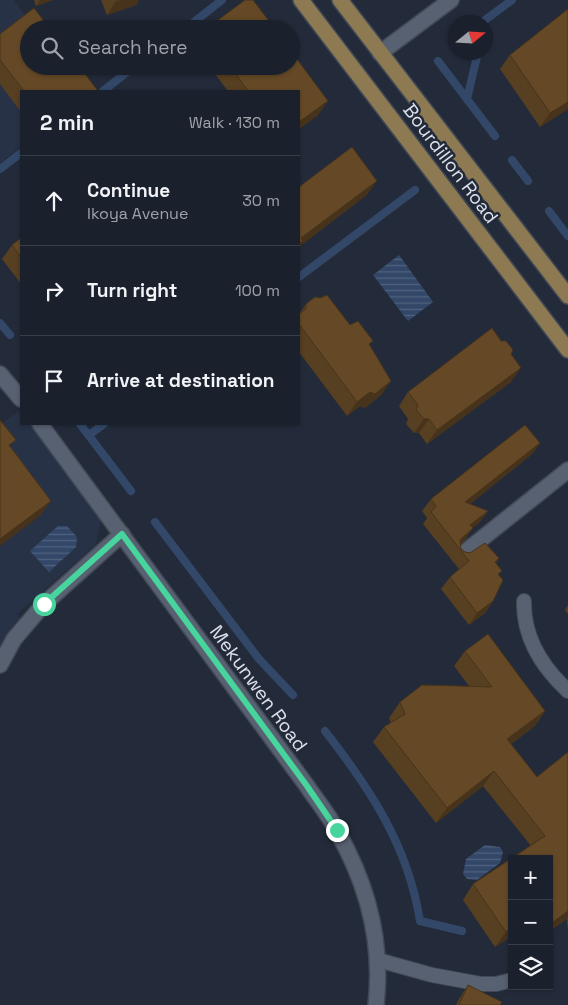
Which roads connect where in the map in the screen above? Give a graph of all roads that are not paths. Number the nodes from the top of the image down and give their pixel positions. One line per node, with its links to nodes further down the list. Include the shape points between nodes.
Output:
1 (301, 0): 6 (main road, Bourdillon Road)
2 (340, 0): 4 (main road, Bourdillon Road)
3 (451, 0): 4 (street)
4 (380, 53): 5 (main road, Bourdillon Road)
5 (568, 296)
6 (568, 350)
7 (0, 374): 8 (street)
8 (20, 398)
9 (41, 425): 11 (street, Mekunwen Road)
10 (568, 470): 12 (street)
11 (122, 534): 14 (street, via 44,604 14,639); 16 (street, Mekunwen Road, via 337,830 369,904)
12 (460, 556)
13 (524, 601): 15 (lane, via 524,616 537,654 550,674)
14 (0, 665)
15 (568, 691)
16 (378, 960): 17 (lane, via 481,984); 18 (street, Mekunwen Road)
17 (508, 981)
18 (376, 1005)

